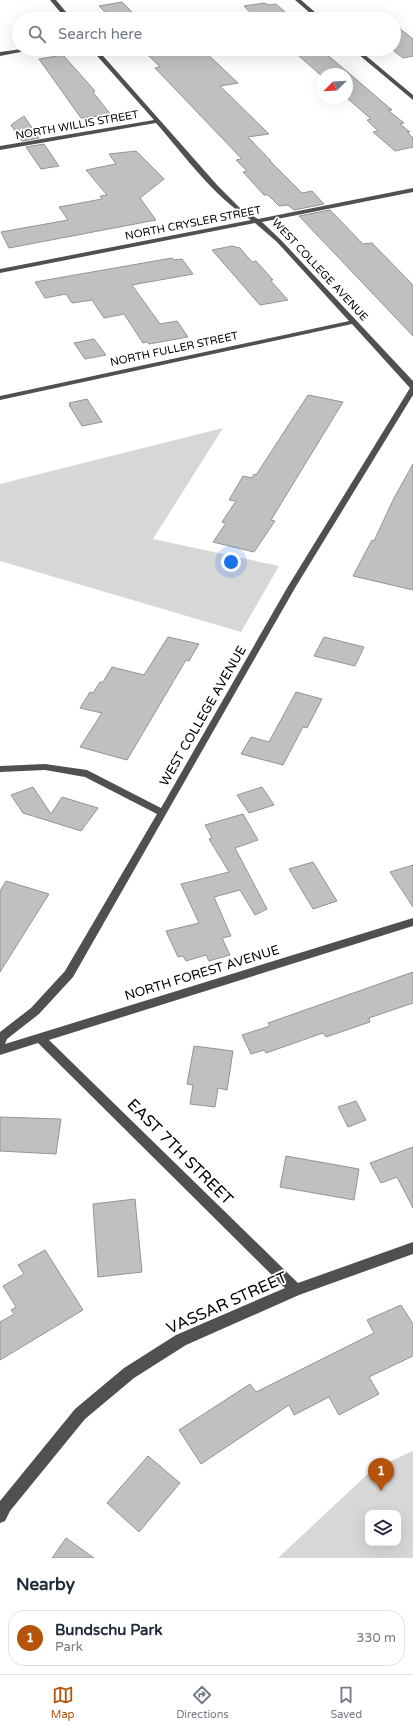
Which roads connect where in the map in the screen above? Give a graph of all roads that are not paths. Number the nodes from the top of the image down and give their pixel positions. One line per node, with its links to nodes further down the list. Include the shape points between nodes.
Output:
1 (53, 0): 3 (street)
2 (298, 0): 4 (street)
3 (63, 12)
4 (312, 12)
5 (12, 52): 6 (street)
6 (0, 54)
7 (100, 56): 10 (street, WEST COLLEGE AVENUE)
8 (363, 56): 9 (street)
9 (413, 98)
10 (158, 121): 11 (street, NORTH WILLIS STREET); 13 (street, WEST COLLEGE AVENUE, via 216,187 238,209)
11 (0, 148)
12 (413, 190): 13 (street, NORTH CRYSLER STREET)
13 (257, 220): 14 (street, NORTH CRYSLER STREET); 15 (street, WEST COLLEGE AVENUE, via 279,240)
14 (0, 271)
15 (353, 322): 16 (street, WEST COLLEGE AVENUE); 17 (street, NORTH FULLER STREET)
16 (413, 387): 19 (street, WEST COLLEGE AVENUE, via 291,588)
17 (0, 398)
18 (0, 769): 19 (street, via 45,768 87,774)
19 (163, 813): 22 (street, WEST COLLEGE AVENUE, via 69,974 35,1011 3,1036)
20 (413, 922): 21 (street, NORTH FOREST AVENUE)
21 (40, 1038): 23 (street, NORTH FOREST AVENUE); 25 (street, EAST 7TH STREET)
22 (0, 1042)
23 (0, 1050)
24 (413, 1248): 25 (street, VASSAR STREET)
25 (296, 1290): 26 (street, VASSAR STREET, via 181,1340 129,1373 80,1414 5,1506)
26 (0, 1516)

